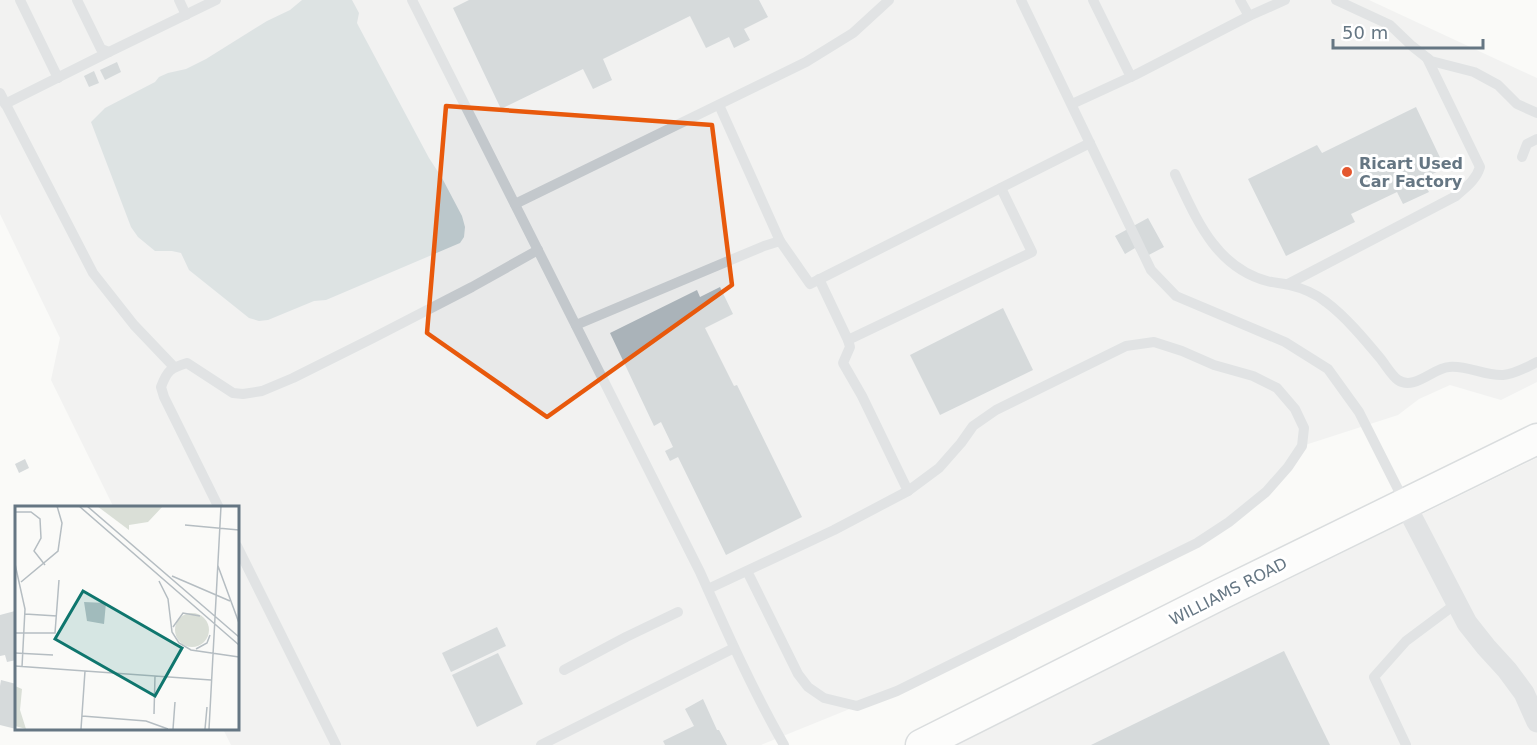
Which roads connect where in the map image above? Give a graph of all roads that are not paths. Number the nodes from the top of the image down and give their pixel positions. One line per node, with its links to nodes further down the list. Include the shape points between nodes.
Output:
1 (20, 0): 17 (lane)
2 (77, 0): 14 (lane, via 101,49)
3 (179, 0): 12 (lane)
4 (216, 0): 12 (lane)
5 (412, 0): 28 (lane)
6 (890, 0): 21 (lane, via 836,44)
7 (1021, 0): 20 (lane)
8 (1093, 0): 16 (lane)
9 (1240, 0): 13 (lane)
10 (1286, 0): 13 (lane)
11 (1336, 0): 15 (lane, via 1390,25)
12 (186, 15): 14 (lane)
13 (1249, 16): 16 (lane)
14 (109, 52): 17 (lane)
15 (1427, 58): 22 (lane, via 1474,72 1498,85 1517,104); 32 (lane, via 1480,167 1472,183 1456,196)
16 (1131, 77): 20 (lane)
17 (58, 78): 19 (lane)
18 (0, 93): 19 (lane)
19 (6, 104): 36 (lane, via 93,273)
20 (1072, 104): 24 (lane)
21 (719, 105): 28 (lane); 29 (lane)
22 (1537, 113)
23 (1537, 139): 25 (lane, via 1527,144)
24 (1090, 142): 27 (lane); 39 (lane, via 1151,270 1176,296 1285,342 1328,369 1359,412)
25 (1522, 157)
26 (1175, 174): 32 (lane, via 1212,245 1241,271)
27 (1001, 188): 31 (lane); 34 (lane, via 1032,252)
28 (515, 204): 30 (lane)
29 (780, 241): 31 (lane, via 810,284); 33 (lane)
30 (538, 250): 33 (lane); 36 (lane, via 262,391 233,393 187,363)
31 (819, 279): 34 (lane)
32 (1288, 284): 35 (lane, via 1326,302 1398,380 1410,383 1448,366 1504,375)
33 (576, 325): 43 (lane)
34 (848, 340): 38 (lane, via 850,347 843,363)
35 (1537, 362)
36 (174, 367): 40 (lane, via 166,373 161,387)
37 (1537, 439): 39 (main road, WILLIAMS ROAD)
38 (908, 491): 42 (lane); 42 (lane, via 939,468 973,426 996,410 1126,346 1154,342 1253,376 1276,388 1304,428 1302,446 1266,492 1197,543 897,691 857,706 824,698 808,687)
39 (1405, 504): 44 (street); 52 (main road, WILLIAMS ROAD)
40 (218, 506)
41 (238, 548): 49 (lane)
42 (747, 571): 43 (lane)
43 (708, 590): 46 (lane)
44 (1456, 603): 48 (street, via 1467,623 1524,693); 53 (lane, via 1406,641 1374,678)
45 (678, 612): 47 (lane)
46 (734, 648): 50 (lane); 51 (lane)
47 (564, 670)
48 (1537, 722)
49 (336, 745)
50 (541, 745)
51 (784, 745)
52 (921, 745)
53 (1406, 745)

